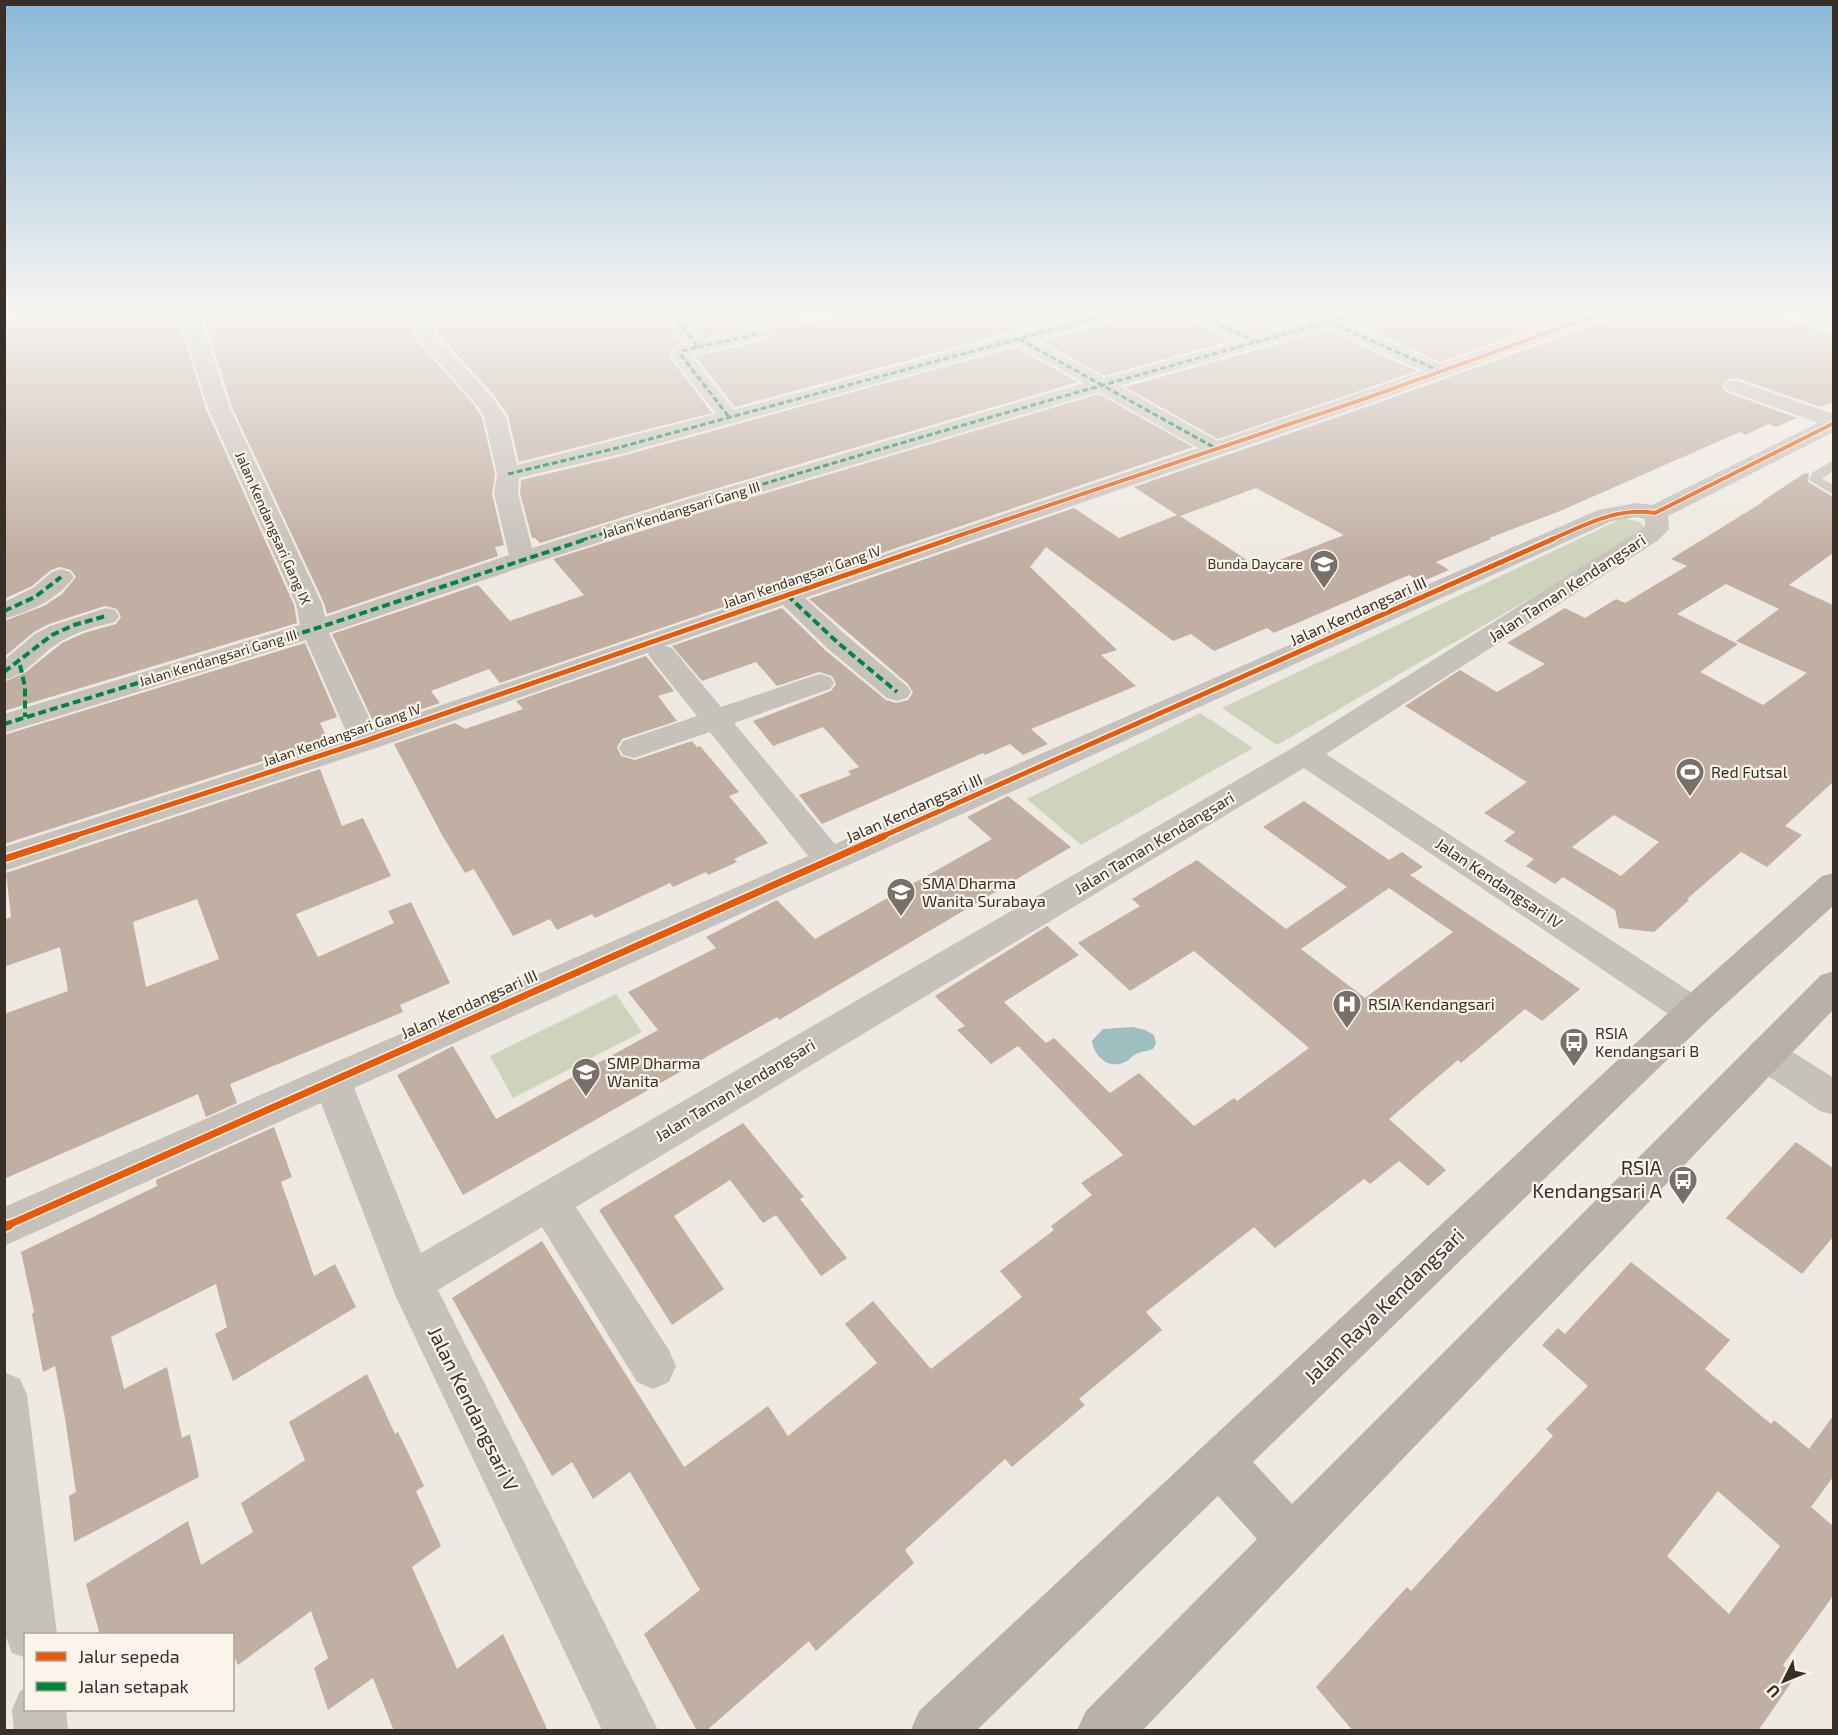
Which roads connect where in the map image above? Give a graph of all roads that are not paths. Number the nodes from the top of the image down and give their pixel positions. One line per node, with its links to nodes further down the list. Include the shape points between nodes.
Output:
1 (214, 393): 22 (street, Jalan Kendangsari Gang IX, via 309,604)
2 (476, 393): 13 (street, via 491,410)
3 (710, 393): 9 (street)
4 (818, 393): 9 (street)
5 (1074, 393): 16 (street, Jalan Kendangsari Gang III)
6 (1115, 393): 11 (street)
7 (1377, 393): 11 (street, Jalan Kendangsari Gang IV)
8 (1753, 393): 10 (street)
9 (729, 417): 13 (street)
10 (1833, 422): 15 (street)
11 (1217, 449): 18 (street, Jalan Kendangsari Gang IV)
12 (1833, 464): 14 (lane, via 1815,480)
13 (507, 474): 16 (street, via 506,493)
14 (1833, 491)
15 (1655, 513): 32 (street, Jalan Taman Kendangsari, via 1657,529 1648,536); 34 (street, Jalan Kendangsari III, via 1629,510 1606,514)
16 (522, 559): 22 (street, Jalan Kendangsari Gang III)
17 (61, 577): 19 (street, via 50,589)
18 (787, 595): 27 (street); 30 (street, Jalan Kendangsari Gang IV)
19 (4, 611)
20 (106, 616): 24 (street, via 58,632)
21 (767, 617): 23 (street)
22 (314, 629): 29 (street, Jalan Kendangsari Gang III); 30 (street, Jalan Kendangsari Gang IX)
23 (662, 654): 25 (street); 28 (street)
24 (12, 668): 29 (street, via 25,687)
25 (595, 680)
26 (820, 683): 28 (street)
27 (897, 692)
28 (715, 719): 31 (street); 34 (street)
29 (15, 720)
30 (365, 741): 33 (street, Jalan Kendangsari Gang IV)
31 (634, 748)
32 (1305, 754): 37 (street, Jalan Kendangsari IV); 41 (street, Jalan Taman Kendangsari)
33 (4, 859)
34 (830, 860): 39 (street, Jalan Kendangsari III)
35 (1833, 885): 37 (main road, Jalan Raya Kendangsari)
36 (1833, 985): 38 (main road)
37 (1693, 1011): 46 (main road, Jalan Raya Kendangsari)
38 (1765, 1054): 40 (street); 47 (main road)
39 (331, 1080): 42 (street, Jalan Kendangsari III); 43 (street, Jalan Kendangsari V)
40 (1833, 1099)
41 (549, 1200): 43 (street, Jalan Taman Kendangsari); 44 (street)
42 (4, 1227)
43 (411, 1282): 51 (street, Jalan Kendangsari V)
44 (653, 1366)
45 (4, 1395): 48 (street)
46 (1220, 1462): 47 (main road); 52 (main road, Jalan Raya Kendangsari)
47 (1291, 1539): 53 (main road)
48 (31, 1633)
49 (39, 1711): 50 (street)
50 (41, 1731)
51 (630, 1731)
52 (938, 1731)
53 (1105, 1731)

